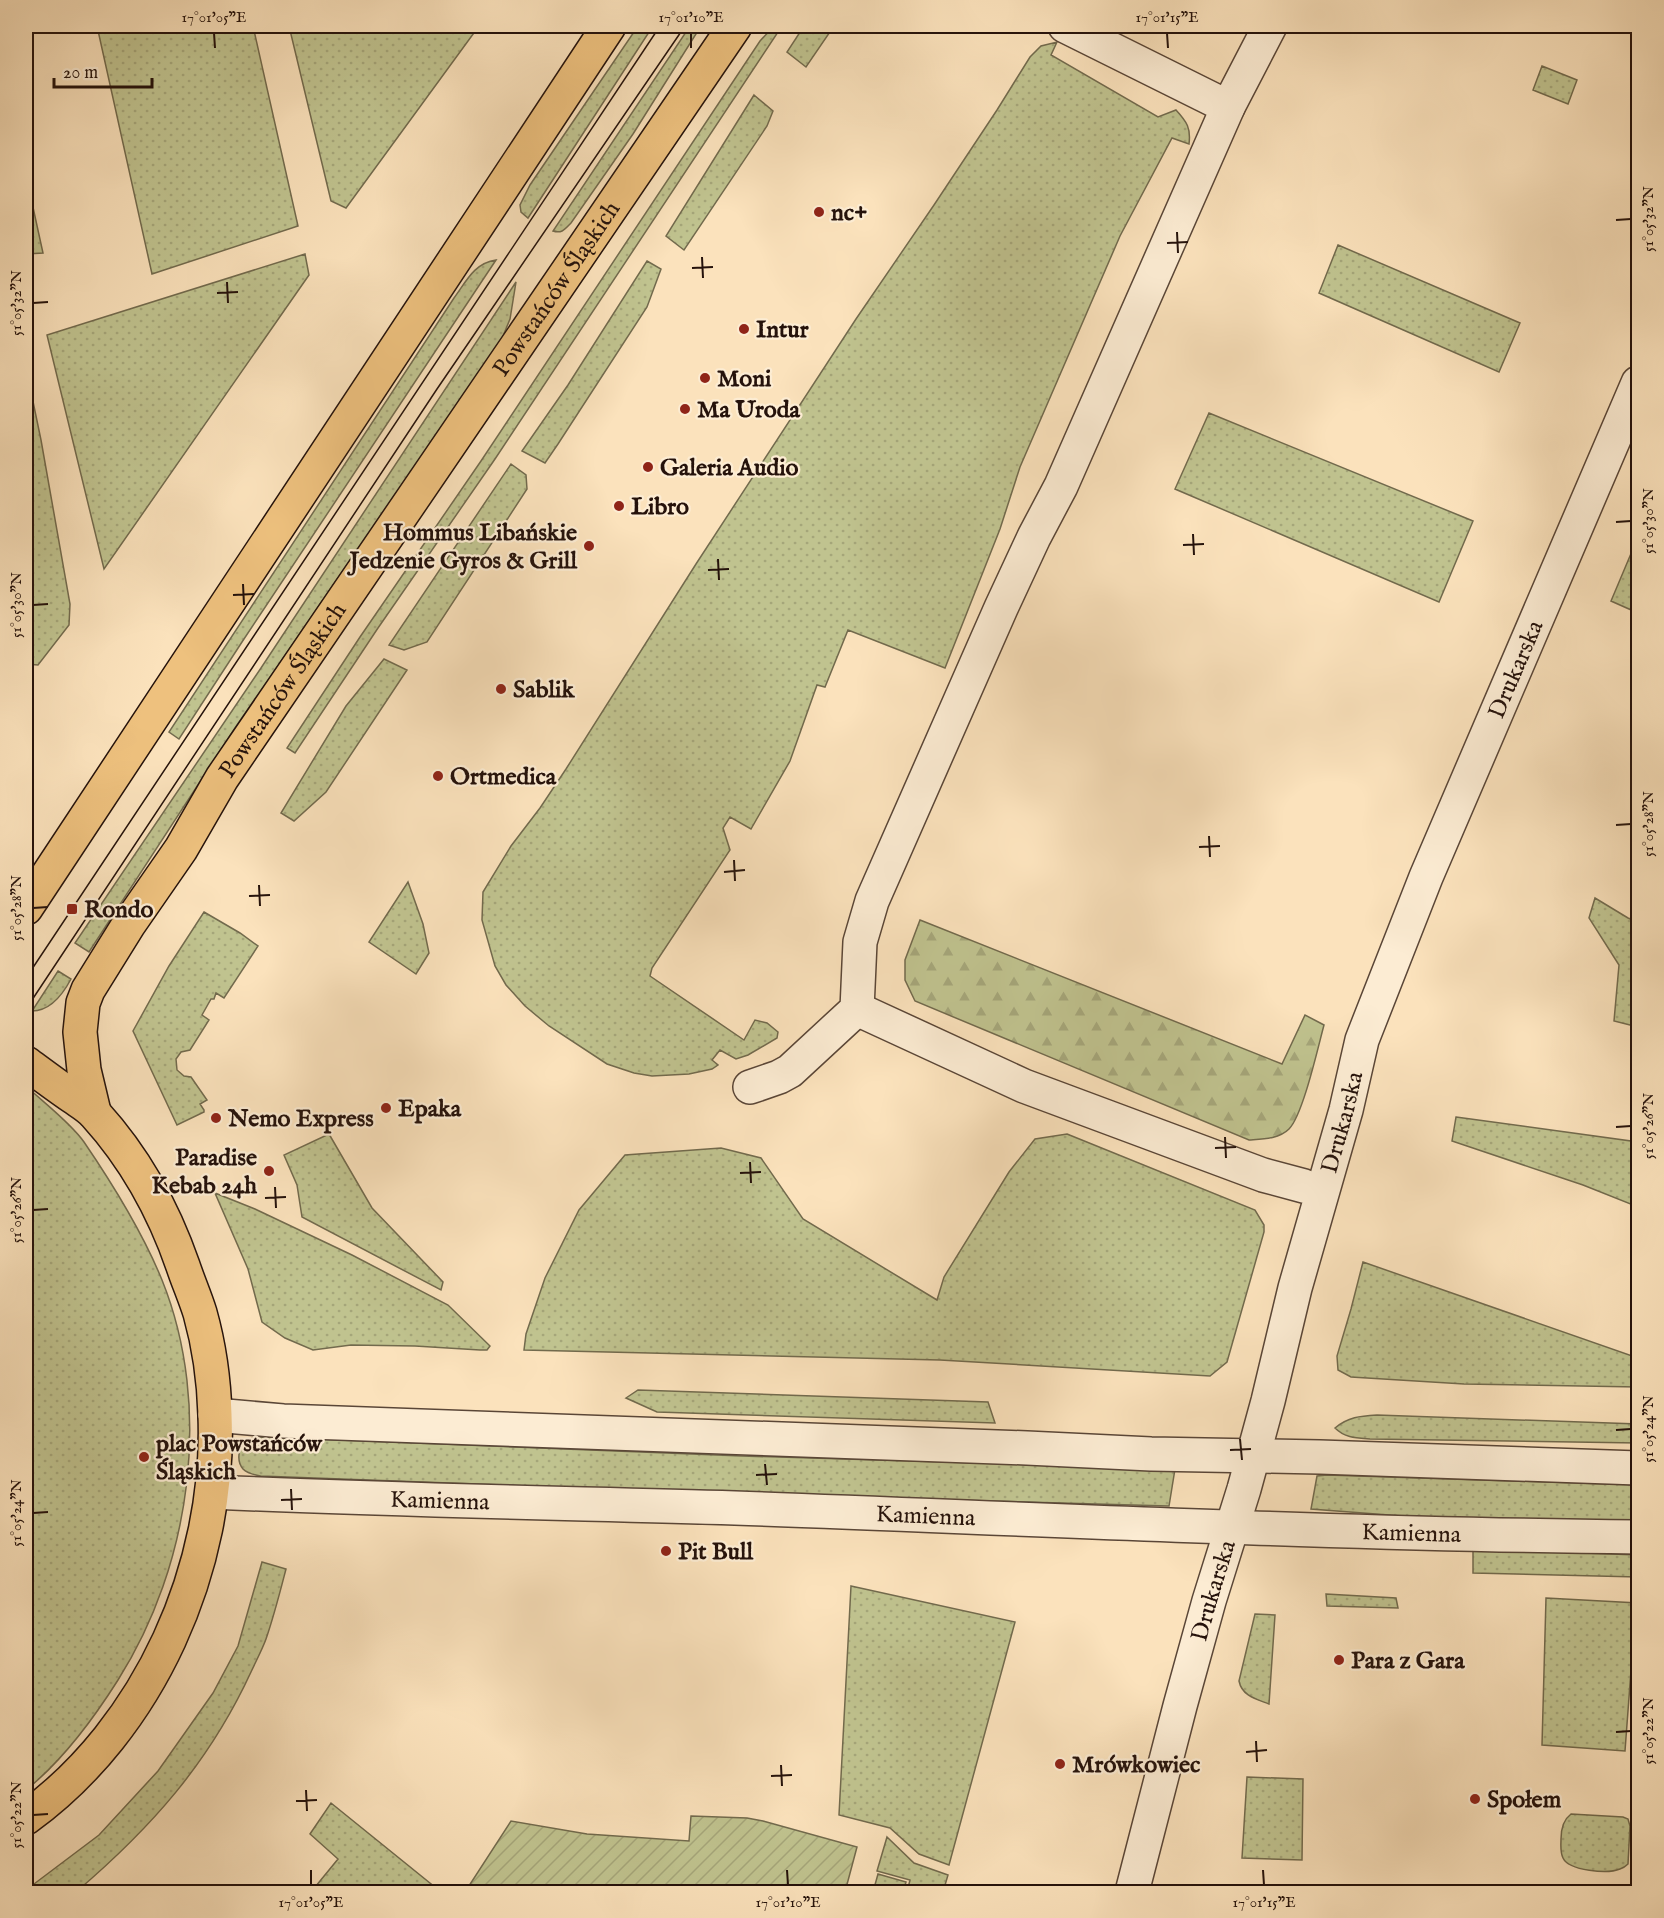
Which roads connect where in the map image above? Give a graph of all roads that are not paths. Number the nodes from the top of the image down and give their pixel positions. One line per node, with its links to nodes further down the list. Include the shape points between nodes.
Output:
1 (609, 26): 7 (main road)
2 (735, 26): 11 (main road, Powstańców Śląskich, via 222,778 181,849 93,980 83,1003 80,1032)
3 (1065, 26): 5 (street)
4 (1270, 26): 5 (street)
5 (1228, 107): 8 (street, via 1071,465 1001,608 872,901 860,942)
6 (1638, 383): 14 (street, Drukarska, via 1426,877 1362,1040)
7 (26, 908)
8 (857, 1009): 10 (street, via 790,1071); 12 (street, via 1024,1086 1263,1175)
9 (26, 1063): 11 (main road)
10 (750, 1087)
11 (94, 1112): 13 (main road, via 142,1178 171,1232 200,1313 211,1366)
12 (1304, 1186)
13 (215, 1415): 14 (street, via 283,1421); 16 (main road)
14 (1253, 1456): 15 (street); 17 (street, Drukarska)
15 (1638, 1468)
16 (212, 1492): 17 (street, Kamienna); 19 (main road, via 194,1575 151,1676 90,1760)
17 (1233, 1527): 18 (street, Kamienna); 20 (street, Drukarska, via 1182,1695)
18 (1638, 1537)
19 (26, 1818)
20 (1132, 1893)

